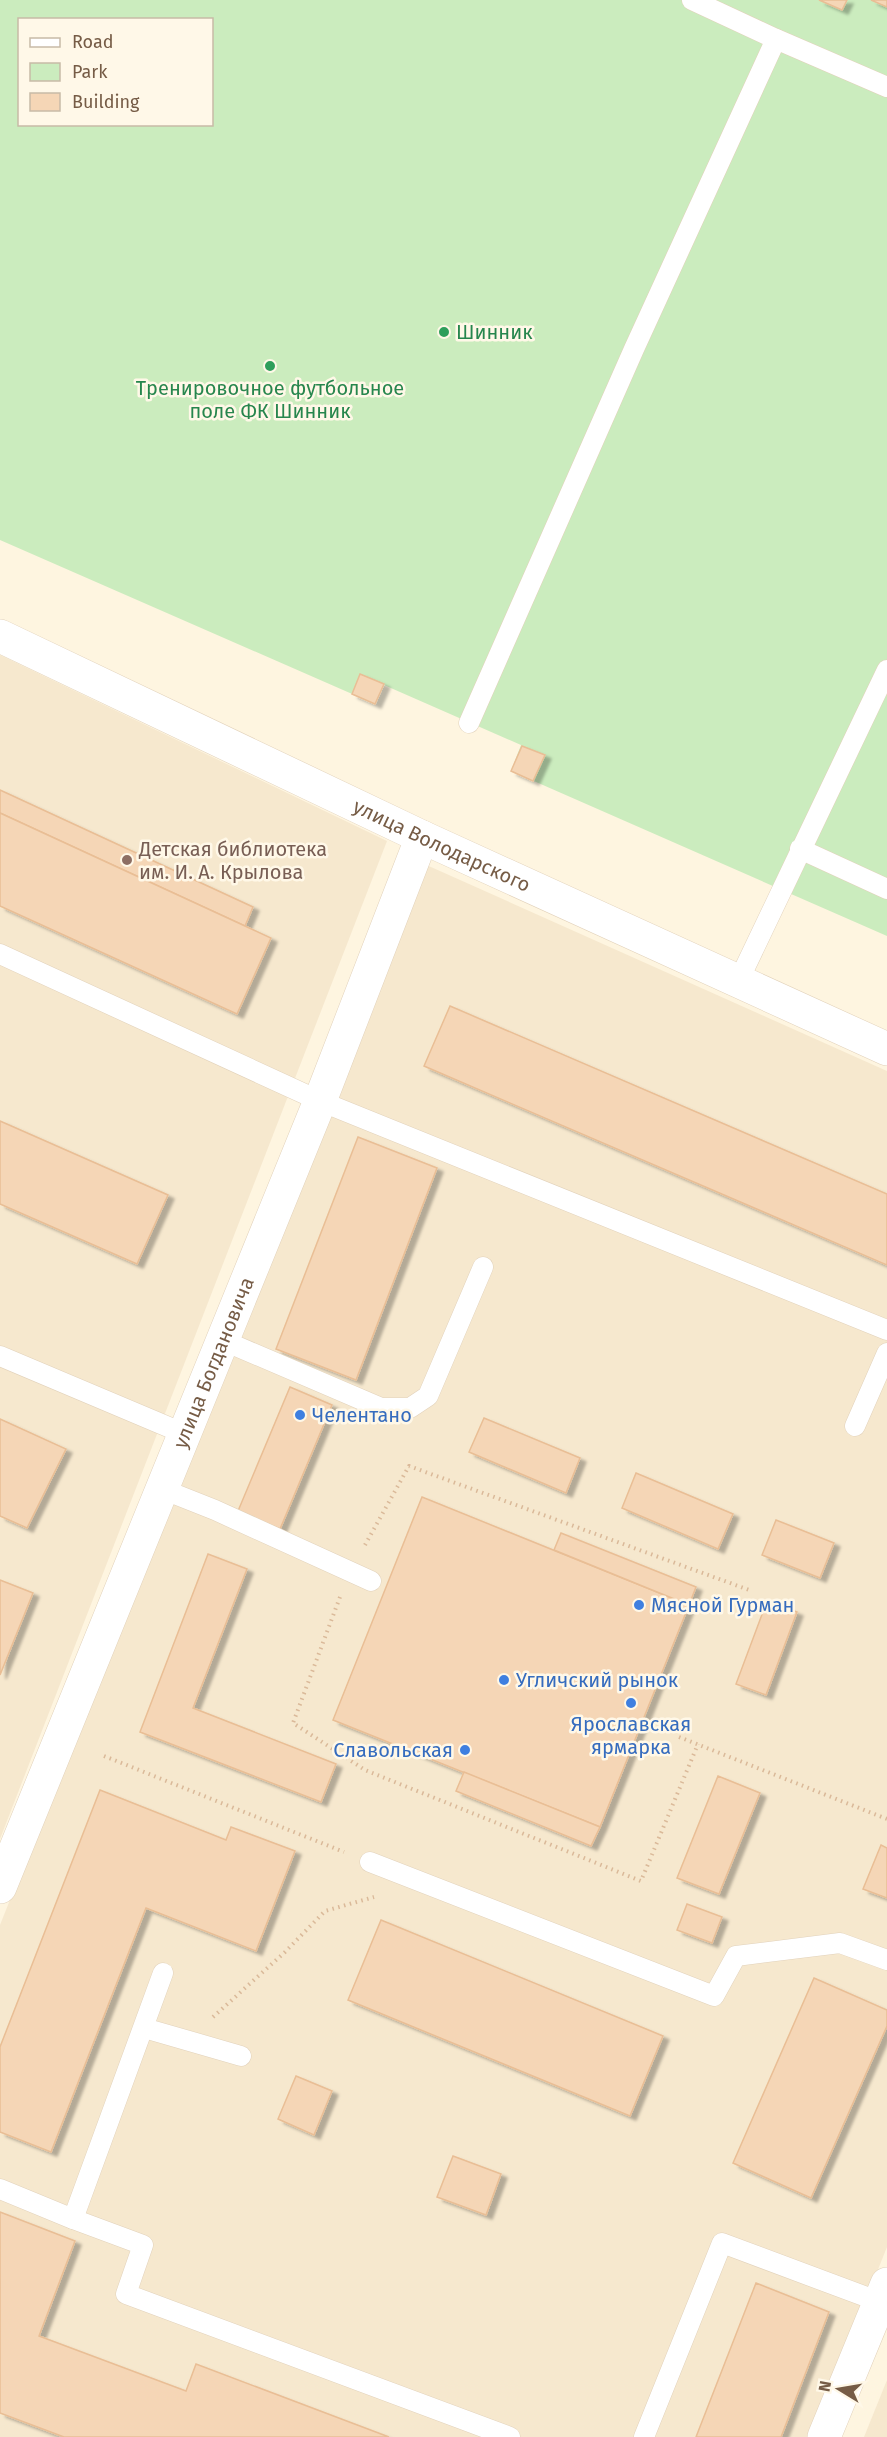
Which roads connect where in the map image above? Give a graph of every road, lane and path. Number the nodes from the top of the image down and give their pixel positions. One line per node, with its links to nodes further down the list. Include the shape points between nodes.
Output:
1 (692, 0): 2 (lane)
2 (776, 39): 3 (lane); 6 (lane)
3 (887, 87)
4 (0, 636): 7 (street, улица Володарского)
5 (887, 670): 8 (lane)
6 (469, 723)
7 (422, 837): 11 (street, улица Володарского); 13 (street, улица Богдановича)
8 (800, 849): 9 (lane); 11 (lane)
9 (887, 889)
10 (0, 954): 13 (lane)
11 (738, 982): 12 (street, улица Володарского)
12 (887, 1049)
13 (320, 1101): 15 (lane); 16 (street, улица Богдановича)
14 (483, 1267): 16 (lane, via 428,1396 410,1408 381,1408)
15 (887, 1330)
16 (222, 1341): 20 (street, улица Богдановича)
17 (887, 1353): 19 (lane)
18 (0, 1356): 20 (lane)
19 (855, 1426)
20 (185, 1434): 21 (street, улица Богдановича)
21 (162, 1489): 22 (lane); 31 (street, улица Богдановича)
22 (350, 1571): 23 (lane); 24 (path, via 409,1466); 26 (path, via 293,1723 365,1770 642,1881)
23 (371, 1581)
24 (752, 1591)
25 (679, 1737): 26 (path)
26 (698, 1744): 28 (path)
27 (104, 1756): 29 (path)
28 (887, 1819)
29 (370, 1862): 30 (lane)
30 (427, 1885): 32 (lane, via 714,1996 736,1956 840,1943); 35 (path, via 325,1911)
31 (0, 1887)
32 (887, 1960)
33 (163, 1972): 34 (lane)
34 (144, 2028): 35 (lane); 38 (lane)
35 (186, 2041): 36 (lane)
36 (241, 2056)
37 (0, 2189): 38 (lane)
38 (73, 2218): 40 (lane, via 143,2245 126,2294)
39 (883, 2293): 41 (lane, via 722,2243); 42 (street)
40 (510, 2437)
41 (644, 2437)
42 (824, 2437)

